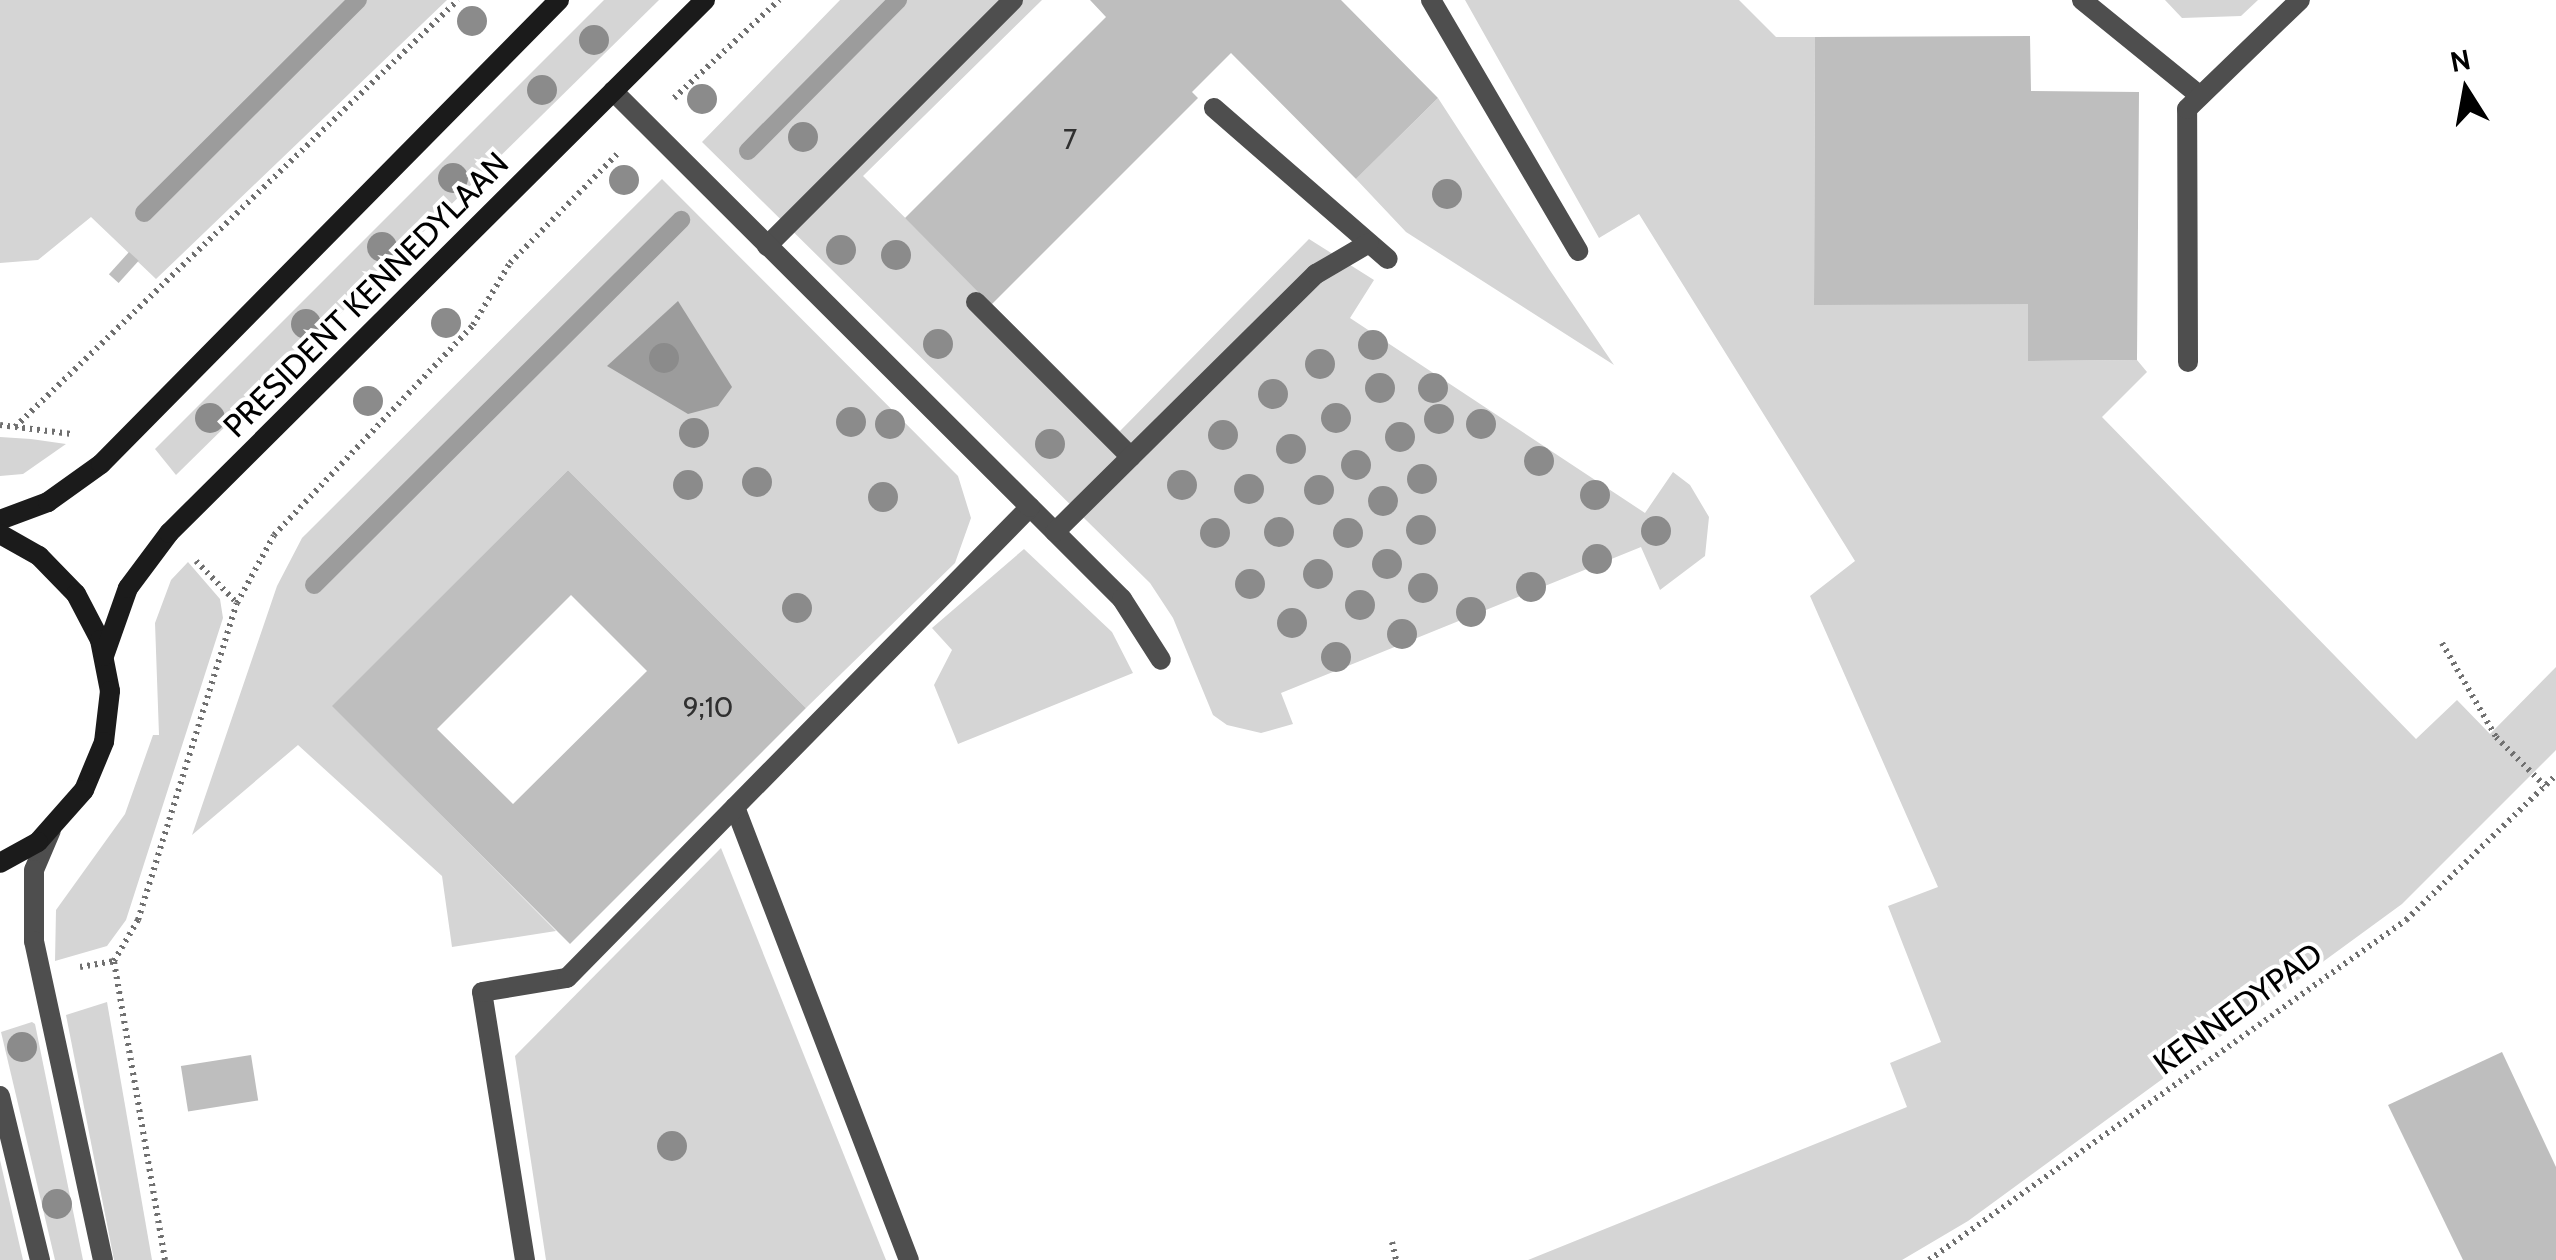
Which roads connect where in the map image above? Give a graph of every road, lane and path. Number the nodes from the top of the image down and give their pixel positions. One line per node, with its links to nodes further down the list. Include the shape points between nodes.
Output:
1 (458, 0): 19 (path)
2 (559, 0): 22 (main road, via 101,464 48,502)
3 (705, 0): 9 (main road, PRESIDENT KENNEDYLAAN)
4 (779, 0): 12 (path)
5 (1013, 0): 14 (street)
6 (1432, 0): 15 (street)
7 (2082, 0): 10 (street)
8 (2300, 0): 10 (street)
9 (613, 91): 12 (street); 26 (main road, PRESIDENT KENNEDYLAAN, via 168,533 128,588)
10 (2200, 96): 18 (street, via 2186,109)
11 (1214, 108): 13 (street)
12 (646, 125): 14 (street); 37 (path, via 510,263 473,325 274,535 237,603 138,920 114,961)
13 (1369, 243): 16 (street); 20 (street, via 1316,274)
14 (767, 246): 21 (street)
15 (1578, 251)
16 (1388, 259)
17 (976, 302): 20 (street)
18 (2188, 362)
19 (16, 426)
20 (1131, 457): 23 (street)
21 (1030, 507): 23 (street); 30 (street)
22 (0, 520)
23 (1055, 532): 27 (street, via 1122,599)
24 (0, 534): 26 (main road, PRESIDENT KENNEDYLAAN, via 65,580)
25 (2442, 643): 29 (path, via 2496,737)
26 (104, 656): 31 (main road, PRESIDENT KENNEDYLAAN, via 109,708 99,760)
27 (1161, 660)
28 (2556, 775): 29 (path, KENNEDYPAD)
29 (2545, 786): 41 (path, KENNEDYPAD, via 2406,920)
30 (735, 807): 38 (street, via 567,978 482,992); 39 (street)
31 (51, 830): 32 (main road, PRESIDENT KENNEDYLAAN); 36 (street, via 34,870 34,941)
32 (0, 864)
33 (0, 1096): 35 (street)
34 (1392, 1242): 40 (path)
35 (40, 1260)
36 (103, 1260)
37 (165, 1260)
38 (525, 1260)
39 (909, 1260)
40 (1396, 1260)
41 (1929, 1260)

